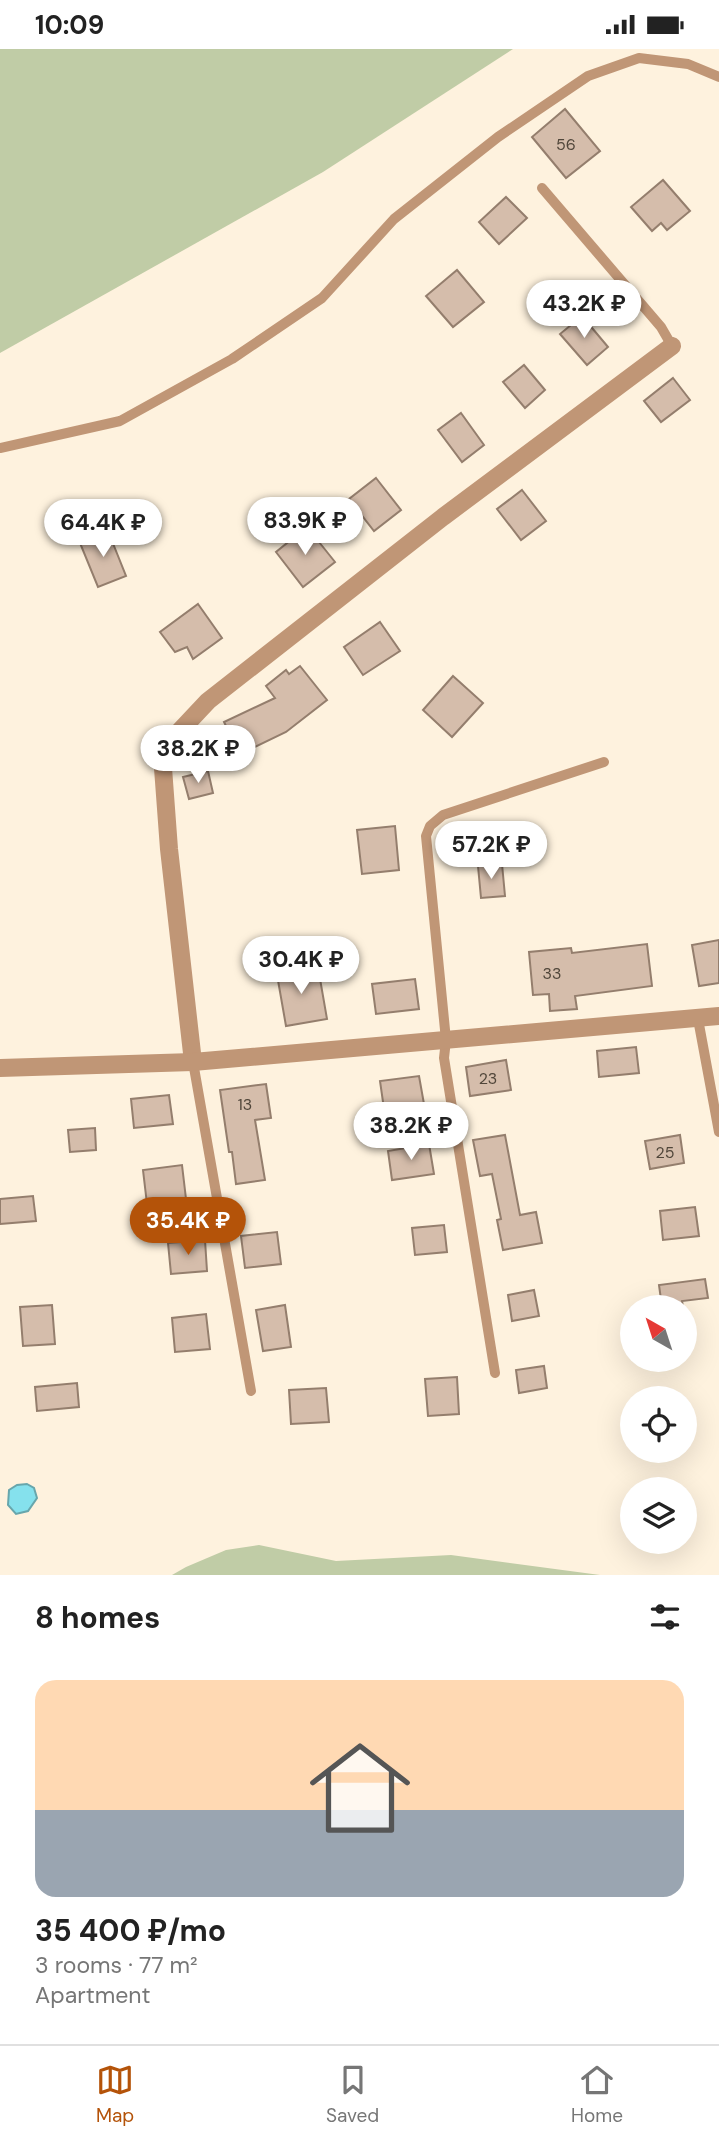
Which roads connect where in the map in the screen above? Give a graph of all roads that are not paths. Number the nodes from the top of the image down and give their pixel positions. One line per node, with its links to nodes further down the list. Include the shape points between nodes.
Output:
1 (719, 77): 4 (lane, via 688,64 639,58 588,76 477,153 394,219 322,298 232,359 120,421)
2 (542, 188): 3 (lane)
3 (672, 345): 9 (street, via 208,701 177,734 163,768)
4 (0, 448)
5 (604, 762): 8 (lane, via 443,815 429,826 426,836)
6 (719, 1016): 7 (street)
7 (698, 1019): 8 (street); 11 (lane)
8 (446, 1040): 9 (street); 12 (lane, via 444,1058)
9 (193, 1062): 10 (street); 13 (lane)
10 (0, 1068)
11 (719, 1132)
12 (495, 1373)
13 (251, 1391)

